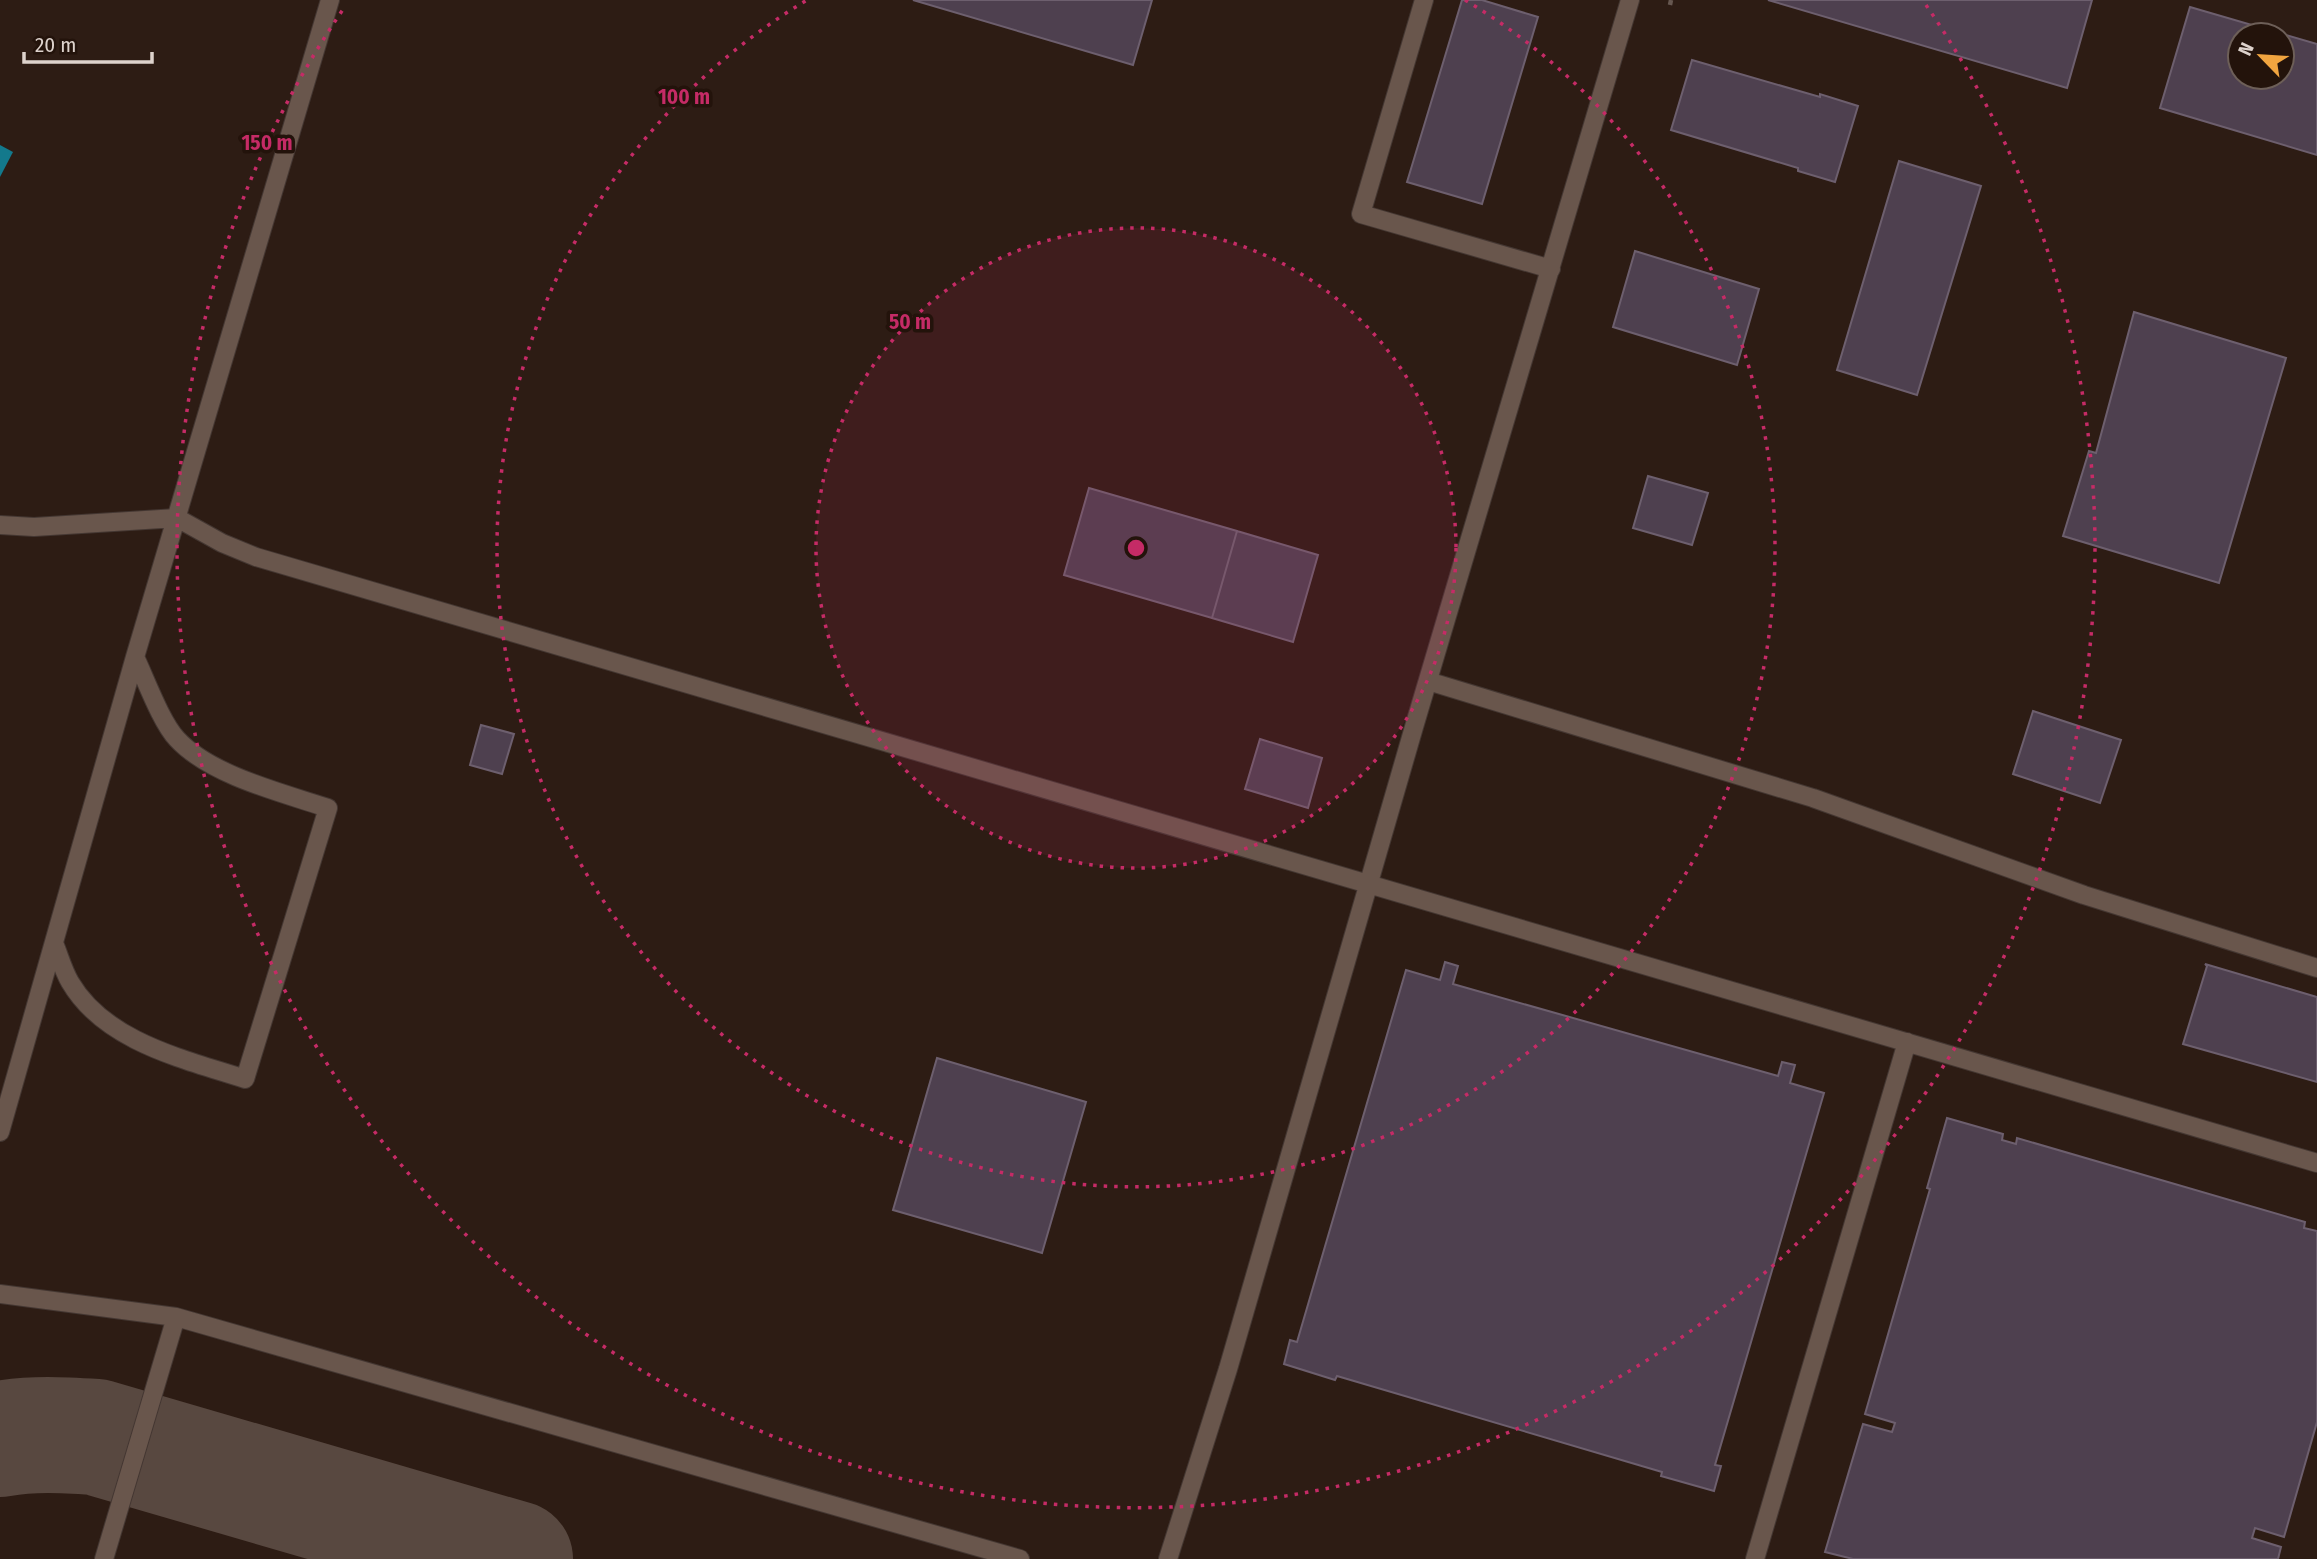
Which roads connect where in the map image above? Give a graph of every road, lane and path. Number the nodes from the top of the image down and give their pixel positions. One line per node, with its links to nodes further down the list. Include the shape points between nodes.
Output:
1 (330, 0): 5 (lane)
2 (1424, 0): 4 (lane, via 1361,214)
3 (1630, 0): 4 (lane)
4 (1551, 269): 8 (lane)
5 (177, 518): 6 (lane); 7 (lane); 9 (lane, via 256,557)
6 (0, 526)
7 (135, 657): 10 (lane); 10 (lane, via 177,738 210,764 328,808 245,1079 131,1038 90,1008 70,982)
8 (1428, 681): 9 (lane); 11 (lane, via 1813,798 2084,895)
9 (1368, 885): 12 (lane); 19 (lane)
10 (54, 943): 13 (lane)
11 (2317, 968)
12 (1907, 1042): 14 (lane); 20 (lane)
13 (0, 1132)
14 (2317, 1163)
15 (0, 1294): 16 (lane)
16 (176, 1317): 17 (lane); 18 (lane)
17 (104, 1559)
18 (1020, 1559)
19 (1168, 1559)
20 (1755, 1559)

